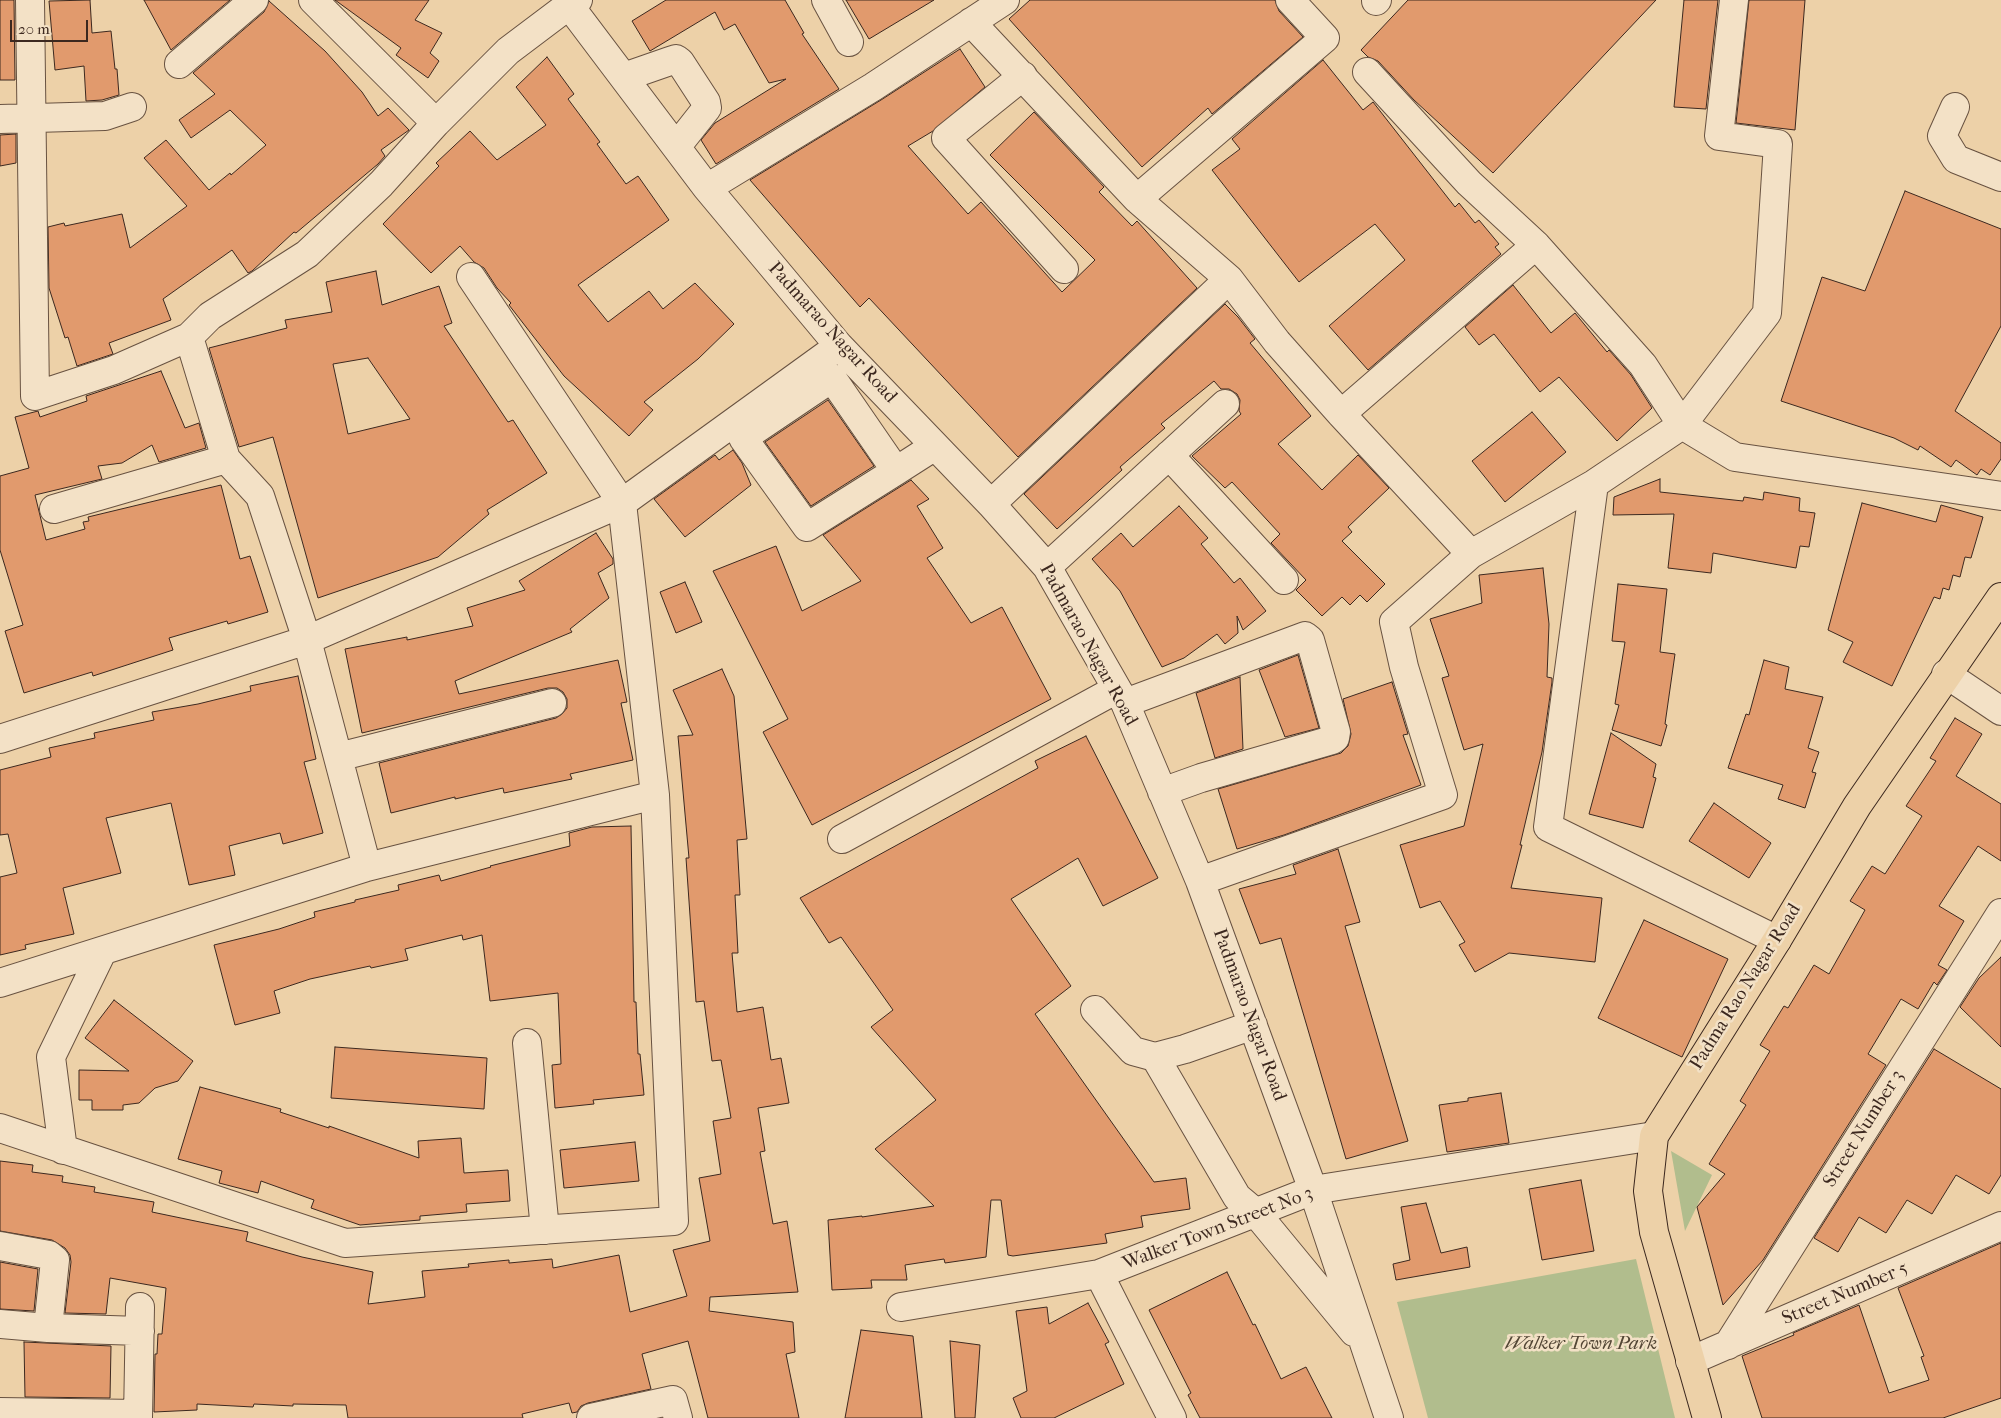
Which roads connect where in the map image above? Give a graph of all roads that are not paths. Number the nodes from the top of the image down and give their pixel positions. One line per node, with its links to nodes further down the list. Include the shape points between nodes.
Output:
1 (30, 0): 18 (street)
2 (254, 0): 11 (street)
3 (313, 0): 19 (street)
4 (826, 0): 10 (street)
5 (1005, 0): 9 (street)
6 (1290, 0): 23 (street, via 1325,38)
7 (1734, 0): 32 (street, via 1719,136 1778,144 1768,313)
8 (571, 2): 14 (street, Padmarao Nagar Road); 19 (street, via 508,52)
9 (971, 22): 13 (street); 22 (street, via 873,87)
10 (849, 42)
11 (179, 64)
12 (1368, 72): 24 (street, via 1480,194)
13 (1023, 76): 23 (street); 25 (street, via 946,138)
14 (624, 77): 20 (street, Padmarao Nagar Road); 20 (street, via 670,60 680,62 707,108)
15 (132, 107): 18 (street, via 105,116)
16 (1955, 107): 21 (street, via 1942,136 1956,160)
17 (0, 119): 18 (street)
18 (30, 119): 28 (street, via 34,396 114,370)
19 (436, 123): 28 (street, via 381,184 307,254 210,316)
20 (677, 146): 22 (street, Padmarao Nagar Road)
21 (2001, 177)
22 (707, 188): 29 (street, Padmarao Nagar Road)
23 (1137, 199): 27 (street)
24 (1536, 246): 31 (street); 32 (street, via 1643,365)
25 (1064, 269)
26 (471, 277): 39 (street)
27 (1229, 279): 31 (street, via 1276,342); 40 (street)
28 (189, 337): 35 (street)
29 (839, 346): 33 (street, Padmarao Nagar Road); 39 (street)
30 (1225, 404): 34 (street)
31 (1340, 414): 42 (street)
32 (1682, 425): 37 (street); 38 (street, via 1735,457)
33 (936, 446): 36 (street); 40 (street, Padmarao Nagar Road)
34 (1169, 455): 43 (street); 44 (street)
35 (226, 459): 41 (street); 46 (street, via 260,496)
36 (896, 471): 36 (street, via 807,527 743,438 832,378)
37 (1594, 484): 42 (street); 59 (street, via 1548,827)
38 (2001, 496)
39 (622, 503): 46 (street); 54 (street)
40 (991, 504): 43 (street, Padmarao Nagar Road)
41 (54, 509)
42 (1471, 554): 57 (street, via 1394,622 1404,667 1443,795)
43 (1047, 566): 48 (street, Padmarao Nagar Road)
44 (1284, 580)
45 (2001, 598): 47 (main road, Padma Rao Nagar Road)
46 (307, 640): 51 (street); 52 (street)
47 (1946, 674): 50 (street); 59 (main road, Padma Rao Nagar Road, via 1857,806)
48 (1121, 696): 53 (street, Padmarao Nagar Road); 53 (street, via 1305,636 1310,640 1335,738); 55 (street)
49 (552, 703): 52 (street)
50 (2001, 711)
51 (1, 735)
52 (338, 757): 56 (street)
53 (1162, 792): 57 (street, Padmarao Nagar Road)
54 (655, 795): 56 (street); 72 (street, via 674,1221)
55 (842, 839)
56 (368, 867): 60 (street)
57 (1200, 881): 63 (street, Padmarao Nagar Road)
58 (2001, 914): 79 (street, Street Number 3)
59 (1777, 940): 67 (main road, Padma Rao Nagar Road)
60 (102, 952): 61 (street); 68 (street, via 51,1057)
61 (0, 983)
62 (1095, 1010): 65 (street, via 1133,1051)
63 (1253, 1025): 65 (street); 69 (street, Padmarao Nagar Road)
64 (527, 1043): 72 (street)
65 (1156, 1057): 70 (street, via 1236,1197)
66 (0, 1128): 68 (street)
67 (1654, 1136): 69 (street, Walker Town Street No 3); 80 (main road, Padma Rao Nagar Road, via 1648,1191 1654,1232)
68 (63, 1150): 72 (street, via 346,1243)
69 (1313, 1190): 70 (street, Walker Town Street No 3); 78 (street, Padmarao Nagar Road)
70 (1256, 1213): 74 (street, Walker Town Street No 3); 78 (street)
71 (2001, 1226): 79 (street, Street Number 5)
72 (545, 1230)
73 (0, 1246): 77 (street, via 49,1255 55,1260)
74 (1099, 1274): 75 (street, Walker Town Street No 3); 85 (street)
75 (901, 1308)
76 (0, 1324): 77 (street)
77 (48, 1328): 82 (street, via 140,1319)
78 (1365, 1345): 86 (street, Padmarao Nagar Road)
79 (1728, 1345): 80 (street, Street Number 5)
80 (1690, 1361): 87 (main road, Padma Rao Nagar Road)
81 (0, 1412): 82 (street)
82 (138, 1416)
83 (591, 1418): 84 (street, via 673,1400)
84 (678, 1418)
85 (1172, 1418)
86 (1389, 1418)
87 (1707, 1418)

